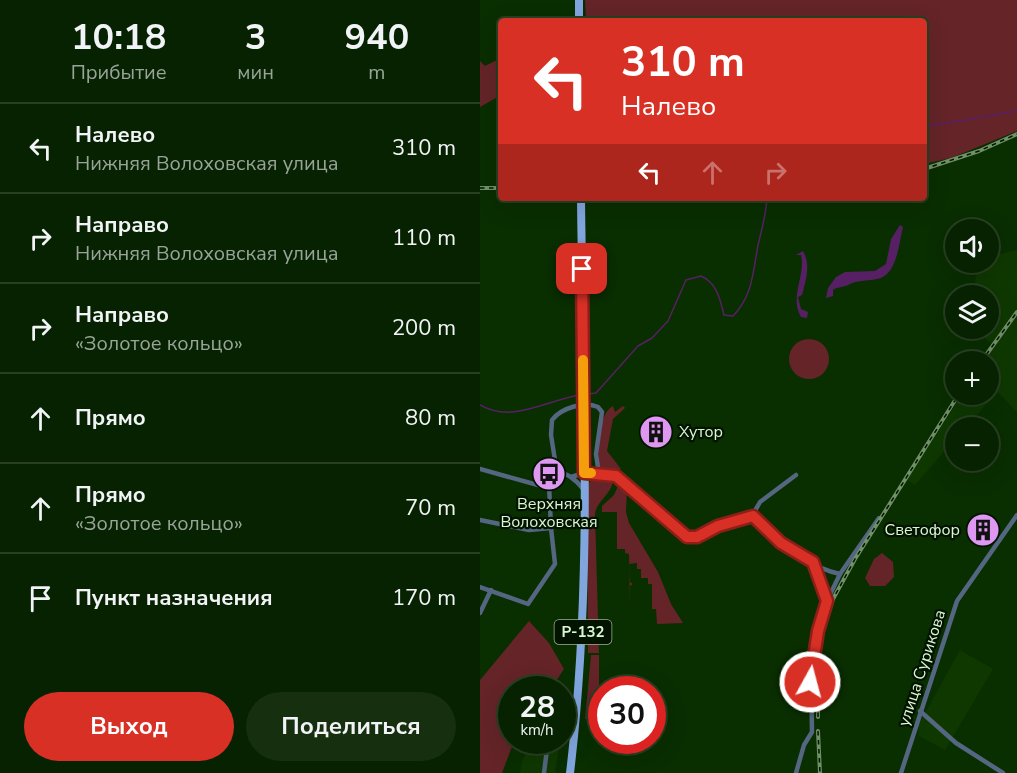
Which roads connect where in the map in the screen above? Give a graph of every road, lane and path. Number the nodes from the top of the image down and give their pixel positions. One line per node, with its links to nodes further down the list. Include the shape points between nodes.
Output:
1 (579, 0): 2 (main road)
2 (579, 18)
3 (581, 201): 6 (main road, Р-132)
4 (480, 469): 10 (street, via 543,487)
5 (557, 473): 7 (street, via 551,435 553,418 571,408 594,405 602,412 596,454); 9 (street); 10 (street)
6 (584, 473): 7 (street); 9 (street); 11 (main road, Р-132)
7 (599, 474): 13 (street, via 617,476 688,537)
8 (796, 475): 13 (street, via 760,502)
9 (571, 477): 11 (street)
10 (549, 484): 16 (street)
11 (584, 490): 26 (main road, Р-132, via 582,653)
12 (1017, 515): 23 (street, улица Сурикова, via 957,601)
13 (753, 516): 17 (street, via 781,543)
14 (879, 518): 18 (street)
15 (480, 520): 16 (street, via 529,530)
16 (551, 528): 20 (street, via 555,564 528,604)
17 (813, 562): 18 (street); 21 (street)
18 (840, 574): 21 (street)
19 (480, 587): 20 (street)
20 (491, 590): 22 (street)
21 (827, 601): 27 (street, via 811,666 812,732)
22 (480, 613)
23 (920, 711): 28 (street, улица Сурикова); 29 (street, via 956,743)
24 (546, 754): 25 (street)
25 (544, 773)
26 (570, 773)
27 (796, 773)
28 (901, 773)
29 (1003, 773)

